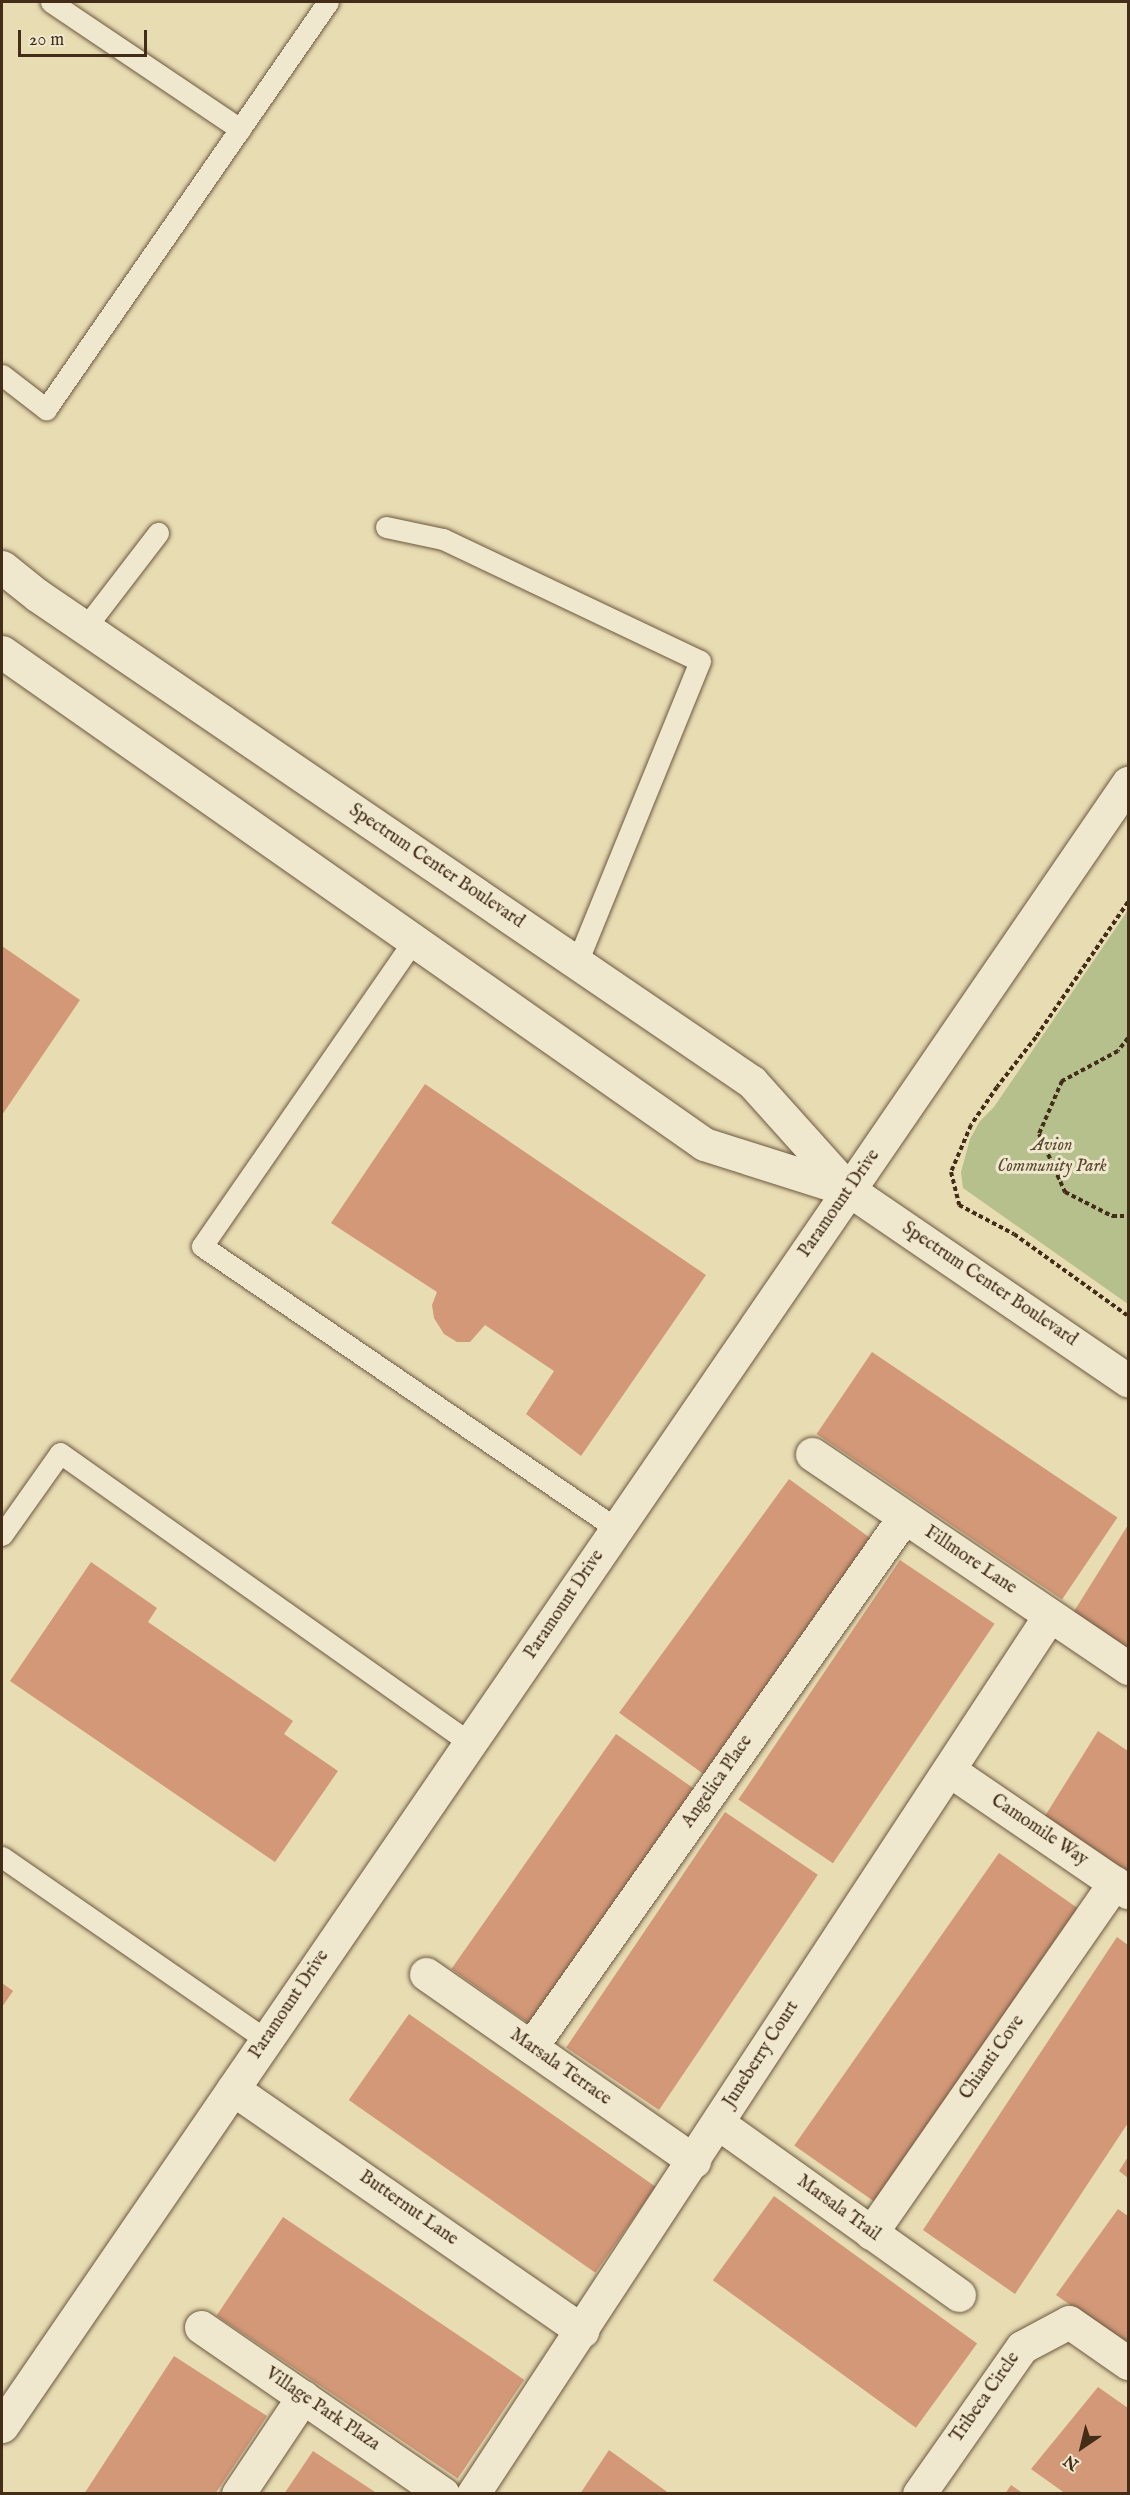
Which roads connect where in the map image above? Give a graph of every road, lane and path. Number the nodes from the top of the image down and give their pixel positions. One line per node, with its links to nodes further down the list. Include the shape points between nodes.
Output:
1 (51, 2): 3 (lane)
2 (328, 2): 3 (lane)
3 (240, 129): 4 (lane, via 46,409)
4 (2, 375)
5 (387, 527): 13 (lane, via 443,539 700,661)
6 (158, 533): 8 (lane)
7 (2, 567): 8 (street, Spectrum Center Boulevard)
8 (86, 628): 13 (street, Spectrum Center Boulevard)
9 (2, 652): 12 (street, Spectrum Center Boulevard)
10 (1128, 783): 15 (street, Paramount Drive)
11 (1128, 902): 17 (path, via 1036,1038 971,1125 951,1172 959,1205 1014,1234)
12 (414, 940): 15 (street, Spectrum Center Boulevard, via 704,1144); 21 (lane, via 202,1246)
13 (577, 963): 15 (street, Spectrum Center Boulevard, via 752,1082)
14 (1128, 1038): 16 (path, via 1118,1052 1062,1081 1039,1134 1065,1192 1112,1216)
15 (849, 1190): 18 (street, Spectrum Center Boulevard); 21 (street, Paramount Drive)
16 (1128, 1216)
17 (1128, 1316)
18 (1128, 1380)
19 (812, 1454): 20 (street, Fillmore Lane)
20 (904, 1517): 23 (street, Fillmore Lane); 31 (street, Angelica Place)
21 (617, 1529): 25 (street, Paramount Drive)
22 (2, 1535): 25 (lane, via 60,1453)
23 (1050, 1615): 24 (street, Fillmore Lane); 26 (street, Juneberry Court)
24 (1128, 1668)
25 (470, 1743): 30 (street, Paramount Drive)
26 (949, 1770): 28 (street, Camomile Way); 33 (street, Juneberry Court)
27 (2, 1857): 30 (lane)
28 (1122, 1887): 35 (street, Chianti Cove)
29 (426, 1974): 31 (street, Marsala Terrace)
30 (266, 2040): 32 (street, Paramount Drive)
31 (531, 2048): 34 (street, Marsala Terrace)
32 (233, 2089): 38 (street, Butternut Lane); 41 (street, Paramount Drive)
33 (718, 2123): 34 (street, Juneberry Court); 35 (street, Marsala Trail)
34 (694, 2161): 38 (street, Juneberry Court)
35 (871, 2233): 36 (street, Marsala Trail)
36 (959, 2295)
37 (201, 2327): 40 (street, Village Park Plaza)
38 (582, 2331): 44 (street, Juneberry Court)
39 (1128, 2364): 45 (street, Tribeca Circle, via 1069,2322 1022,2347)
40 (303, 2397): 42 (street); 43 (street, Village Park Plaza)
41 (2, 2426)
42 (238, 2493)
43 (443, 2493)
44 (473, 2493)
45 (919, 2493)

